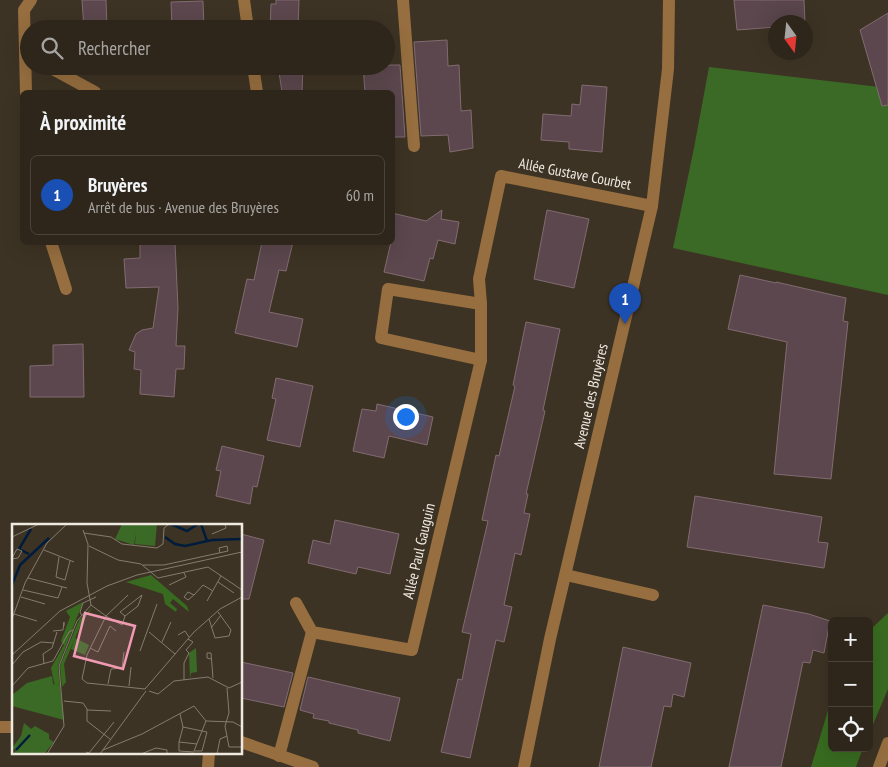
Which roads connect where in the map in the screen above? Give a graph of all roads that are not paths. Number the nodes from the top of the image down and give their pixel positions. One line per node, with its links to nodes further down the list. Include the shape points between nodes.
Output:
1 (32, 0): 5 (street, via 24,10)
2 (244, 0): 6 (street)
3 (403, 0): 13 (street)
4 (669, 0): 14 (street, Avenue des Bruyères, via 668,69)
5 (25, 20)
6 (247, 20)
7 (27, 75): 10 (street)
8 (64, 75): 11 (street)
9 (255, 75): 12 (street)
10 (26, 90)
11 (91, 90)
12 (257, 90)
13 (414, 146)
14 (652, 206): 17 (street, Allée Gustave Courbet, via 501,176 479,280); 19 (street, Avenue des Bruyères)
15 (52, 245): 16 (street)
16 (66, 289)
17 (481, 304): 18 (street, Allée Gustave Courbet); 18 (street, via 388,289 381,338)
18 (481, 360): 22 (street, Allée Paul Gauguin, via 412,650)
19 (566, 575): 20 (street); 29 (street, Avenue des Bruyères)
20 (653, 595)
21 (296, 603): 22 (street)
22 (312, 632): 26 (street)
23 (242, 742): 26 (street)
24 (888, 742): 30 (street)
25 (209, 754): 27 (street)
26 (279, 756): 28 (street)
27 (208, 767)
28 (313, 767)
29 (524, 767)
30 (879, 767)

